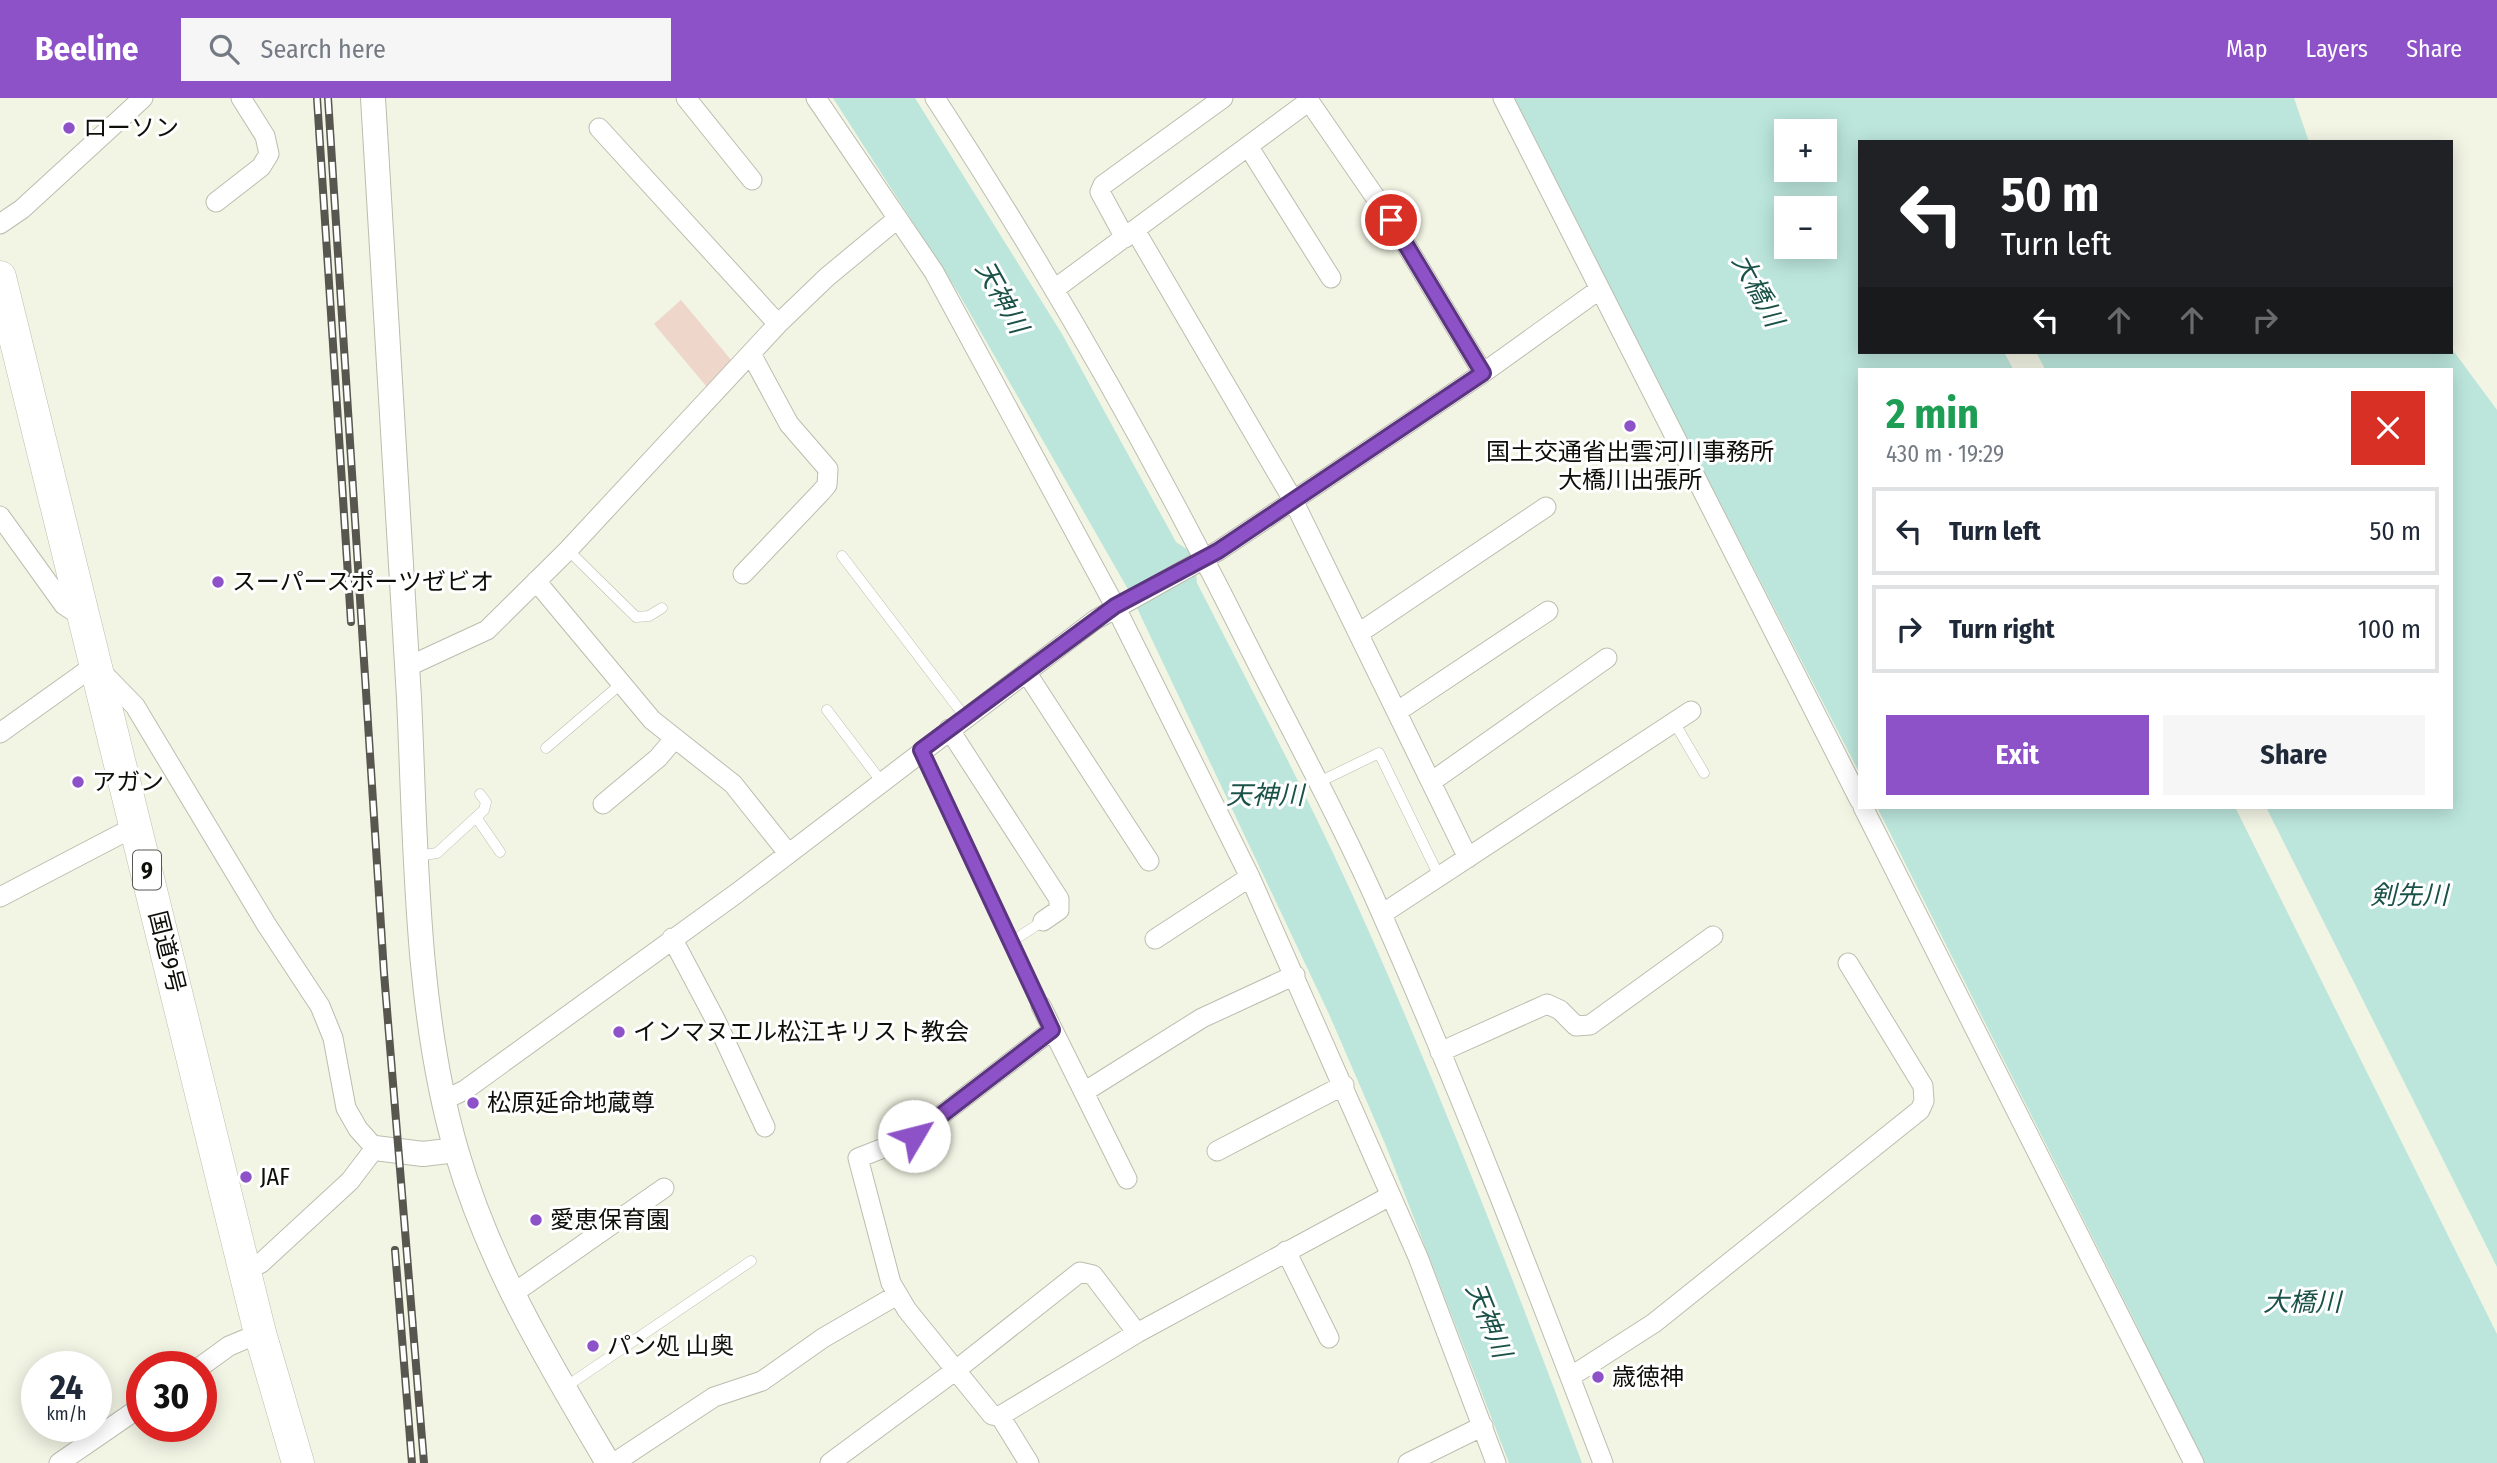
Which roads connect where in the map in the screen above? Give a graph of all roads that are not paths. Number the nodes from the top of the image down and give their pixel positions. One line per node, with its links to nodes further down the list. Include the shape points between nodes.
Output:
1 (143, 98): 15 (street)
2 (241, 98): 13 (street, via 265,136 269,154 261,167)
3 (373, 98): 39 (street)
4 (686, 98): 12 (street)
5 (816, 98): 14 (street)
6 (936, 98): 19 (street)
7 (1223, 98): 16 (street, via 1103,186 1100,192)
8 (1503, 98): 20 (street)
9 (1308, 99): 11 (street); 23 (street, via 1391,220)
10 (599, 128): 21 (street)
11 (1248, 145): 16 (street); 18 (street)
12 (752, 180)
13 (216, 202)
14 (897, 219): 21 (street); 32 (street, via 934,272)
15 (0, 225)
16 (1130, 234): 19 (street); 24 (street)
17 (0, 276): 35 (highway, 国道9号 / 9)
18 (1331, 278)
19 (1056, 288): 29 (street)
20 (1600, 289): 23 (street); 56 (street)
21 (778, 324): 22 (street)
22 (751, 354): 27 (street); 30 (street, via 789,424 828,469 830,478)
23 (1483, 373): 24 (street)
24 (1293, 500): 29 (street); 36 (street)
25 (1546, 507): 36 (street)
26 (0, 516): 35 (street, via 64,605)
27 (568, 550): 31 (street); 33 (lane, via 636,617)
28 (842, 556): 46 (lane)
29 (1201, 560): 32 (street); 53 (street)
30 (743, 574)
31 (536, 581): 39 (street, via 487,630); 41 (street)
32 (1118, 605): 40 (street); 67 (street)
33 (662, 608)
34 (1548, 611): 43 (street)
35 (81, 616): 38 (highway, 国道9号 / 9)
36 (1359, 633): 43 (street)
37 (1607, 658): 54 (street)
38 (95, 665): 47 (street); 60 (highway, 国道9号 / 9); 84 (street, via 135,706 320,1006 333,1038 346,1108)
39 (407, 667): 63 (street)
40 (1026, 672): 46 (street); 65 (street)
41 (622, 683): 48 (street, via 652,720); 49 (lane)
42 (827, 710): 52 (lane)
43 (1398, 711): 54 (street)
44 (1691, 711): 45 (street)
45 (1674, 722): 51 (lane); 64 (street)
46 (957, 723): 50 (street); 70 (street, via 1059,899 1059,910)
47 (0, 733)
48 (675, 738): 57 (street); 62 (street, via 733,784)
49 (546, 748)
50 (921, 750): 52 (street); 74 (lane)
51 (1704, 773)
52 (881, 781): 62 (street)
53 (1319, 782): 66 (lane, via 1379,753); 69 (street)
54 (1431, 782): 64 (street)
55 (480, 794): 59 (lane, via 486,806)
56 (1858, 797)
57 (603, 804)
58 (1864, 809): 114 (street)
59 (476, 817): 61 (lane); 63 (lane, via 437,853)
60 (136, 826): 68 (street); 92 (highway, 国道9号 / 9)
61 (500, 852)
62 (788, 853): 72 (street)
63 (417, 856): 82 (street, via 430,1023)
64 (1468, 858): 66 (street)
65 (1149, 861)
66 (1439, 876): 69 (street)
67 (1250, 877): 73 (street); 76 (street)
68 (0, 897)
69 (1382, 914): 79 (street)
70 (1043, 921): 74 (lane)
71 (1713, 936): 79 (street, via 1590,1025 1576,1026 1546,1003)
72 (672, 938): 82 (street); 83 (street)
73 (1154, 939)
74 (1011, 942): 77 (lane)
75 (1848, 963): 100 (street, via 1923,1086 1920,1110 1654,1323)
76 (1295, 975): 80 (street); 81 (street, via 1202,1018)
77 (1041, 1006): 78 (street)
78 (1052, 1030): 81 (street); 94 (street, via 914,1136 858,1158)
79 (1440, 1052): 100 (street)
80 (1344, 1085): 86 (street); 89 (street)
81 (1084, 1092): 87 (street)
82 (444, 1101): 85 (street)
83 (765, 1127)
84 (374, 1148): 85 (street, via 422,1154); 92 (street, via 350,1181 261,1263)
85 (456, 1150): 93 (street, via 475,1212)
86 (1217, 1151)
87 (1127, 1179)
88 (664, 1188): 93 (street)
89 (1390, 1196): 90 (street); 104 (street)
90 (1286, 1251): 95 (street); 97 (street)
91 (751, 1261): 101 (lane)
92 (245, 1272): 96 (highway, 国道9号 / 9)
93 (511, 1295): 101 (street)
94 (897, 1295): 99 (street); 108 (street, via 761,1381 714,1397)
95 (1137, 1332): 99 (street, via 1093,1275 1083,1271); 102 (street)
96 (260, 1333): 98 (street); 106 (highway, 国道9号 / 9)
97 (1329, 1338)
98 (217, 1355)
99 (956, 1370): 102 (street, via 992,1415); 109 (street)
100 (1570, 1377): 113 (street)
101 (564, 1388): 107 (street)
102 (1000, 1416): 110 (street)
103 (126, 1417): 105 (street)
104 (1483, 1426): 111 (street); 112 (street)
105 (59, 1463)
106 (298, 1463)
107 (608, 1463)
108 (614, 1463)
109 (830, 1463)
110 (1029, 1463)
111 (1408, 1463)
112 (1496, 1463)
113 (1603, 1463)
114 (2194, 1463)

